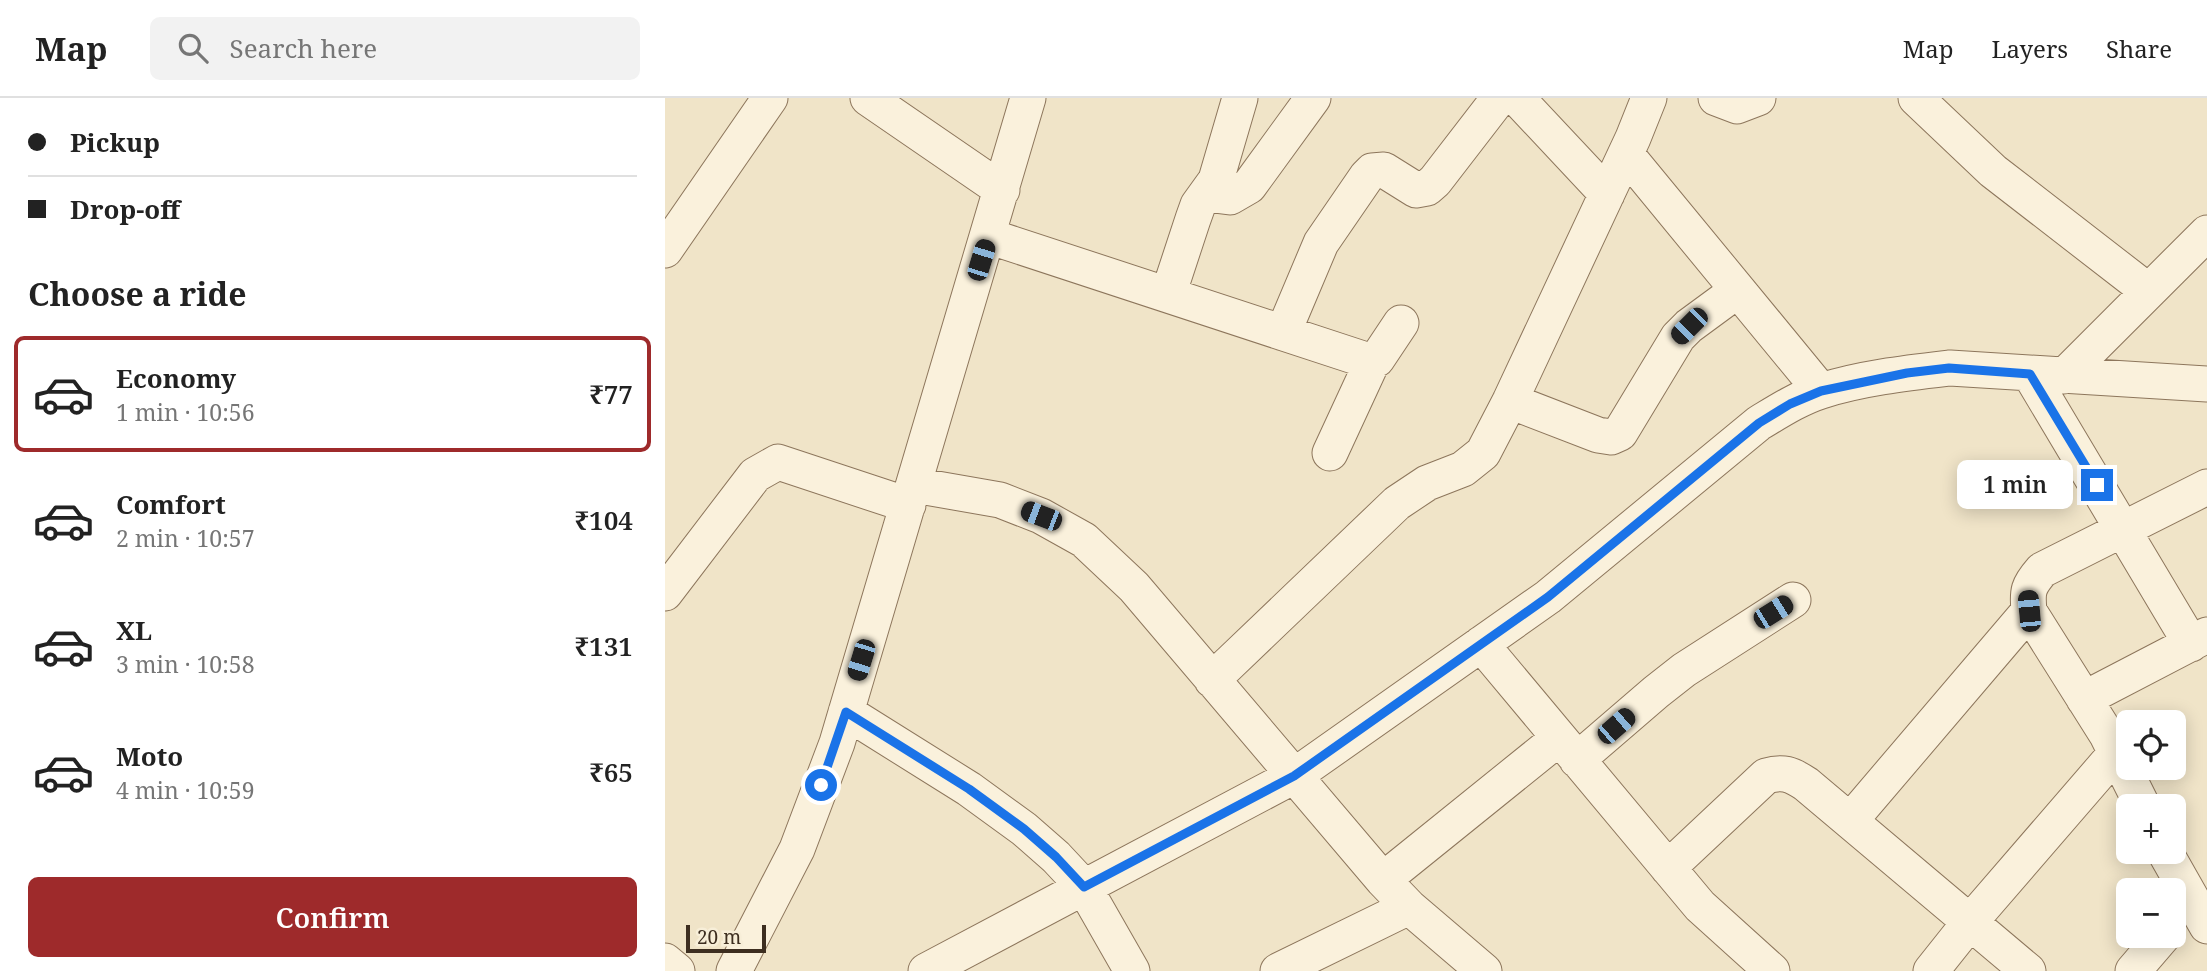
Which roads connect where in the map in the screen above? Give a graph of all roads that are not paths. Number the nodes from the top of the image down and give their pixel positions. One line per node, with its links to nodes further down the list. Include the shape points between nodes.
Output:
1 (770, 98): 18 (street)
2 (868, 98): 13 (street)
3 (1028, 98): 13 (street)
4 (1240, 98): 14 (street, via 1216,180)
5 (1313, 98): 14 (street, via 1249,186 1230,197)
6 (1499, 98): 23 (street, via 1427,188 1416,190 1384,170 1373,170 1367,176 1321,243)
7 (1517, 98): 15 (street)
8 (1649, 98): 12 (street)
9 (1716, 98): 10 (street, via 1737,106)
10 (1758, 98)
11 (1916, 98): 20 (street, via 1993,171)
12 (1626, 154): 15 (street); 19 (street)
13 (1002, 190): 17 (street)
14 (1206, 194): 21 (street, via 1192,219)
15 (1607, 194): 28 (street)
16 (2207, 233): 20 (street)
17 (988, 236): 21 (street); 31 (street)
18 (665, 250)
19 (1738, 290): 27 (street); 28 (street, via 1678,337 1620,433 1598,435)
20 (2148, 291): 25 (street)
21 (1168, 295): 23 (street)
22 (1401, 323): 24 (street)
23 (1283, 333): 24 (street)
24 (1373, 360): 29 (street)
25 (2047, 375): 26 (street); 27 (street, via 1949,368); 32 (street)
26 (2207, 384)
27 (1821, 391): 37 (street, via 1759,423 1548,597)
28 (1510, 401): 38 (street, via 1483,453 1464,469 1427,483 1397,503)
29 (1330, 453)
30 (2207, 487): 32 (street)
31 (911, 495): 33 (street, via 778,461 755,475); 38 (street, via 1000,500 1084,540 1134,587); 40 (street)
32 (2124, 530): 35 (street, via 2042,570 2027,592); 36 (street)
33 (665, 593)
34 (1793, 600): 41 (street)
35 (2029, 611): 39 (street); 44 (street)
36 (2199, 640): 39 (street)
37 (1481, 644): 41 (street); 43 (street)
38 (1212, 680): 43 (street)
39 (2084, 699): 42 (street)
40 (846, 712): 48 (street, via 1024,829); 55 (street, via 797,849)
41 (1568, 749): 46 (street); 47 (street)
42 (2116, 753): 51 (street)
43 (1294, 776): 47 (street); 48 (street)
44 (1850, 821): 46 (street, via 1806,784 1777,772 1766,776); 51 (street)
45 (2170, 864): 50 (street)
46 (1668, 868): 60 (street, via 1700,906)
47 (1383, 880): 49 (street)
48 (1084, 887): 56 (street); 57 (street)
49 (1409, 907): 58 (street); 59 (street)
50 (2191, 918)
51 (1970, 922): 61 (street); 62 (street)
52 (2153, 948): 63 (street)
53 (665, 961): 54 (street)
54 (677, 971)
55 (734, 971)
56 (926, 971)
57 (1132, 971)
58 (1279, 971)
59 (1484, 971)
60 (1772, 971)
61 (1931, 971)
62 (2028, 971)
63 (2133, 971)

